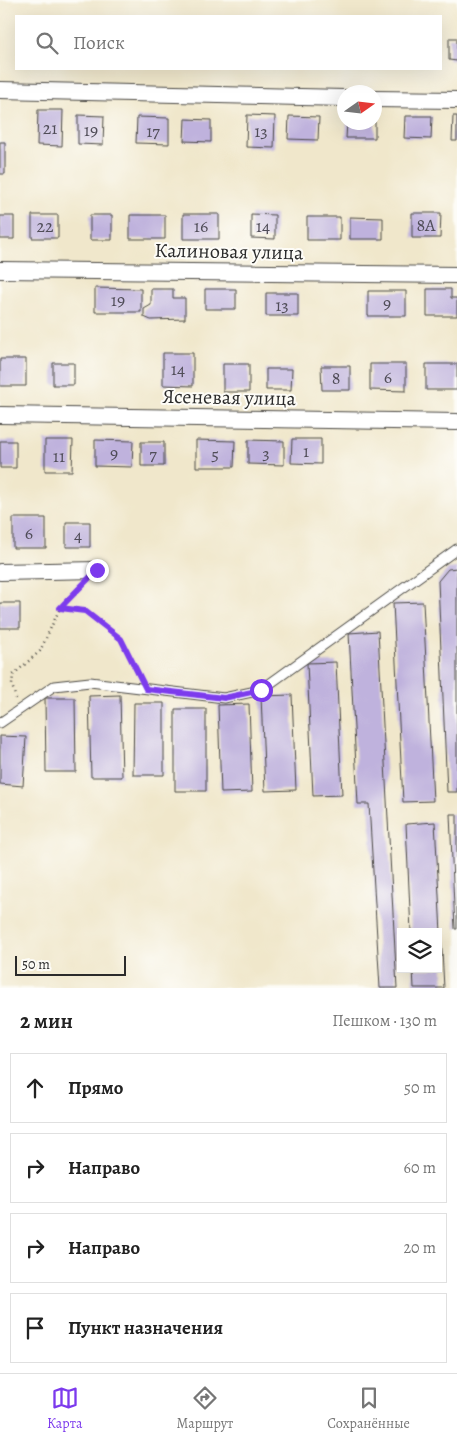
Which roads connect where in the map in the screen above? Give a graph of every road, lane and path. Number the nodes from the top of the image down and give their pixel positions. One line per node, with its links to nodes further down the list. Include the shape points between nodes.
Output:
1 (0, 90): 2 (street)
2 (337, 98)
3 (382, 99): 4 (street)
4 (457, 100)
5 (0, 270): 6 (street, Калиновая улица)
6 (457, 275)
7 (0, 415): 8 (street, Ясеневая улица)
8 (457, 422)
9 (457, 550): 13 (lane, via 261,690 224,698)
10 (97, 570): 11 (street); 12 (path)
11 (0, 572)
12 (60, 608): 13 (path, via 85,611 121,639); 14 (path, via 40,652 13,675 12,685)
13 (146, 689): 14 (lane, via 90,682 54,686)
14 (19, 710): 15 (lane)
15 (0, 722)

